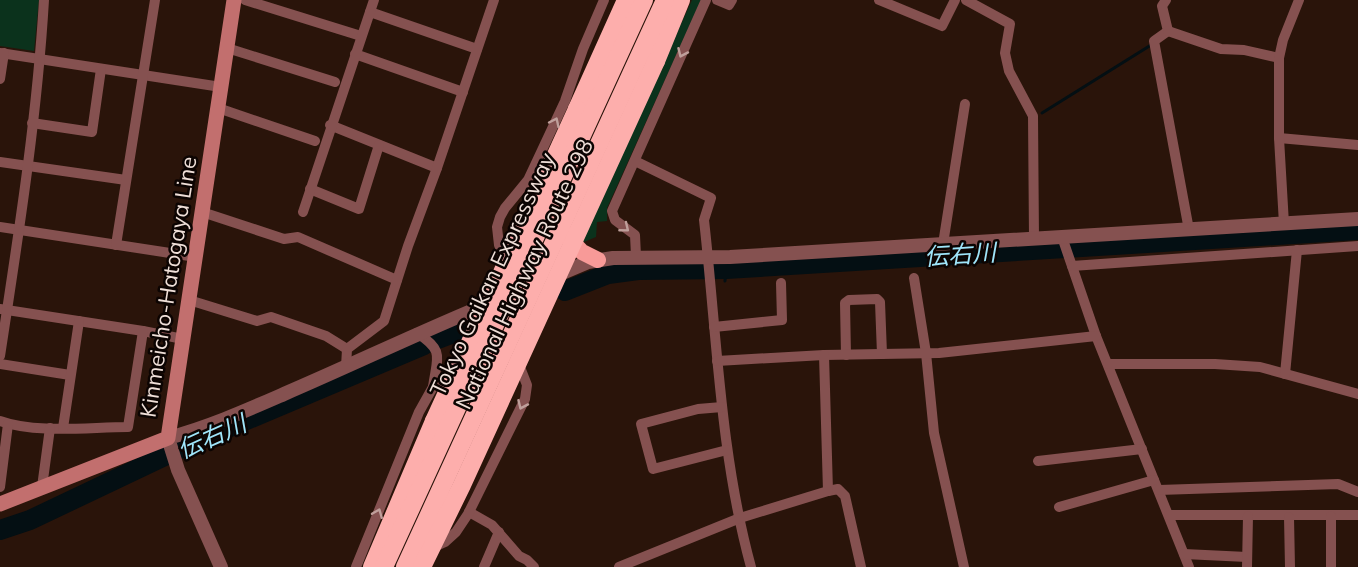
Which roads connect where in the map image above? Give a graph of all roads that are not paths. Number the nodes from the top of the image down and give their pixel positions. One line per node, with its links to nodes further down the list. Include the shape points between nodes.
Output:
1 (44, 0): 29 (street)
2 (155, 0): 32 (street)
3 (234, 0): 25 (main road, Kinmeicho-Hatogaya Line)
4 (245, 0): 24 (street)
5 (374, 0): 22 (street)
6 (494, 0): 26 (street)
7 (604, 0): 69 (street, one-way to 7, via 499,245 500,217 528,180)
8 (626, 0): 128 (highway, bridge, via 434,421)
9 (635, 0): 69 (highway, National Highway Route 298)
10 (644, 0): 129 (highway, Tokyo Gaikan Expressway, bridge)
11 (665, 0): 130 (highway, Tokyo Gaikan Expressway, bridge)
12 (675, 0): 58 (highway, National Highway Route 298)
13 (681, 0): 124 (highway, bridge, via 462,485)
14 (706, 0): 45 (street, one-way to 45)
15 (717, 0): 16 (street, via 729,5)
16 (732, 0)
17 (879, 0): 18 (street, via 942,26)
18 (955, 0)
19 (966, 0): 59 (street, via 1010,24 1005,53 1009,71 1033,116)
20 (1166, 0): 23 (street, via 1162,6)
21 (1299, 0): 30 (street)
22 (370, 12): 24 (street); 26 (street)
23 (1168, 31): 30 (street, via 1221,49); 57 (street, via 1154,41)
24 (362, 36): 28 (street)
25 (227, 48): 34 (street); 35 (main road, Kinmeicho-Hatogaya Line)
26 (477, 49): 36 (street)
27 (2, 53): 29 (street); 33 (street)
28 (355, 54): 36 (street); 40 (street)
29 (40, 58): 31 (street); 39 (street)
30 (1279, 58): 41 (street)
31 (101, 69): 32 (street); 39 (street, via 92,132)
32 (143, 76): 35 (street); 49 (street)
33 (0, 78)
34 (335, 82)
35 (221, 87): 38 (main road, Kinmeicho-Hatogaya Line)
36 (463, 92): 48 (street)
37 (965, 104): 61 (street)
38 (218, 108): 42 (street); 51 (main road, Kinmeicho-Hatogaya Line)
39 (32, 123): 47 (street)
40 (330, 126): 44 (street); 50 (street)
41 (1279, 138): 43 (street); 54 (street)
42 (315, 141)
43 (1358, 144)
44 (379, 145): 48 (street); 50 (street, via 359,209)
45 (635, 160): 65 (street, one-way to 65, via 612,211 615,219 635,236); 68 (street, via 711,198 704,220)
46 (0, 162): 47 (street)
47 (27, 166): 49 (street); 56 (street)
48 (437, 168): 72 (street)
49 (126, 180): 62 (street)
50 (310, 189): 52 (street)
51 (202, 212): 66 (main road, Kinmeicho-Hatogaya Line); 72 (street, via 284,239 298,237)
52 (303, 212)
53 (1358, 219): 54 (street)
54 (1284, 224): 57 (street)
55 (0, 227): 56 (street)
56 (19, 230): 62 (street); 77 (street)
57 (1189, 230): 60 (street)
58 (566, 235): 67 (highway, via 582,252); 73 (highway, National Highway Route 298)
59 (1034, 239): 60 (street); 61 (street)
60 (1063, 239): 70 (street)
61 (943, 244): 68 (street)
62 (116, 245): 66 (street)
63 (1358, 246): 64 (street)
64 (1297, 250): 70 (street); 95 (street)
65 (636, 256): 67 (street); 68 (street)
66 (196, 257): 75 (main road, Kinmeicho-Hatogaya Line)
67 (598, 260): 73 (street)
68 (708, 261): 79 (street)
69 (514, 264): 76 (highway, National Highway Route 298)
70 (1071, 264): 82 (street)
71 (914, 278): 86 (street)
72 (397, 280): 84 (street, via 384,321)
73 (546, 280): 76 (street); 85 (highway, National Highway Route 298)
74 (781, 283): 79 (street, via 782,320)
75 (189, 300): 83 (main road, Kinmeicho-Hatogaya Line); 84 (street, via 257,321 271,317 326,336)
76 (497, 300): 81 (street); 97 (highway, National Highway Route 298)
77 (3, 310): 78 (street); 90 (street)
78 (79, 321): 80 (street); 96 (street)
79 (714, 327): 91 (street)
80 (143, 331): 83 (street); 103 (street, via 128,427)
81 (417, 333): 94 (street); 98 (street, via 433,343 438,354)
82 (1096, 336): 86 (street); 93 (street)
83 (183, 339): 104 (main road, Kinmeicho-Hatogaya Line)
84 (347, 349): 94 (street)
85 (514, 350): 115 (street, one-way to 115, via 527,385 525,399); 124 (highway, National Highway Route 298)
86 (926, 353): 87 (street); 136 (street, via 934,433)
87 (882, 354): 89 (street); 89 (street, via 878,299 845,303)
88 (824, 355): 89 (street); 91 (street); 111 (street)
89 (846, 355)
90 (0, 356)
91 (717, 361): 100 (street)
92 (0, 364): 96 (street)
93 (1108, 364): 95 (street, via 1215,364 1260,367); 105 (street)
94 (346, 367): 104 (street, via 207,427)
95 (1285, 374): 99 (street)
96 (70, 375): 103 (street)
97 (461, 379): 98 (street); 128 (highway, National Highway Route 298)
98 (433, 387): 127 (street, one-way to 98, via 419,412)
99 (1358, 394)
100 (722, 407): 106 (street); 106 (street, via 641,424 653,469)
101 (4, 423): 102 (street); 110 (street)
102 (50, 428): 103 (street); 109 (street)
103 (63, 428)
104 (168, 438): 109 (main road, Kinmeicho-Hatogaya Line); 126 (street)
105 (1142, 449): 107 (street); 108 (street)
106 (727, 450): 121 (street)
107 (1038, 461)
108 (1157, 485): 112 (street, via 1338,484); 114 (street); 116 (street)
109 (42, 487): 113 (main road, Kinmeicho-Hatogaya Line)
110 (0, 488)
111 (828, 491): 121 (street); 135 (street, via 838,489 845,496)
112 (1358, 492)
113 (0, 504)
114 (1059, 507)
115 (469, 512): 122 (street); 124 (street, via 456,532)
116 (1169, 515): 118 (street); 123 (street)
117 (1358, 515): 119 (street)
118 (1248, 516): 120 (street); 125 (street)
119 (1331, 516): 120 (street); 139 (street)
120 (1289, 517): 138 (street)
121 (740, 518): 133 (street); 134 (street)
122 (499, 532): 131 (street); 132 (street)
123 (1184, 554): 125 (street); 137 (street)
124 (419, 562)
125 (1247, 562)
126 (221, 567)
127 (356, 567)
128 (374, 567)
129 (384, 567)
130 (405, 567)
131 (484, 567)
132 (534, 567)
133 (619, 567)
134 (751, 567)
135 (861, 567)
136 (964, 567)
137 (1189, 567)
138 (1290, 567)
139 (1331, 567)

